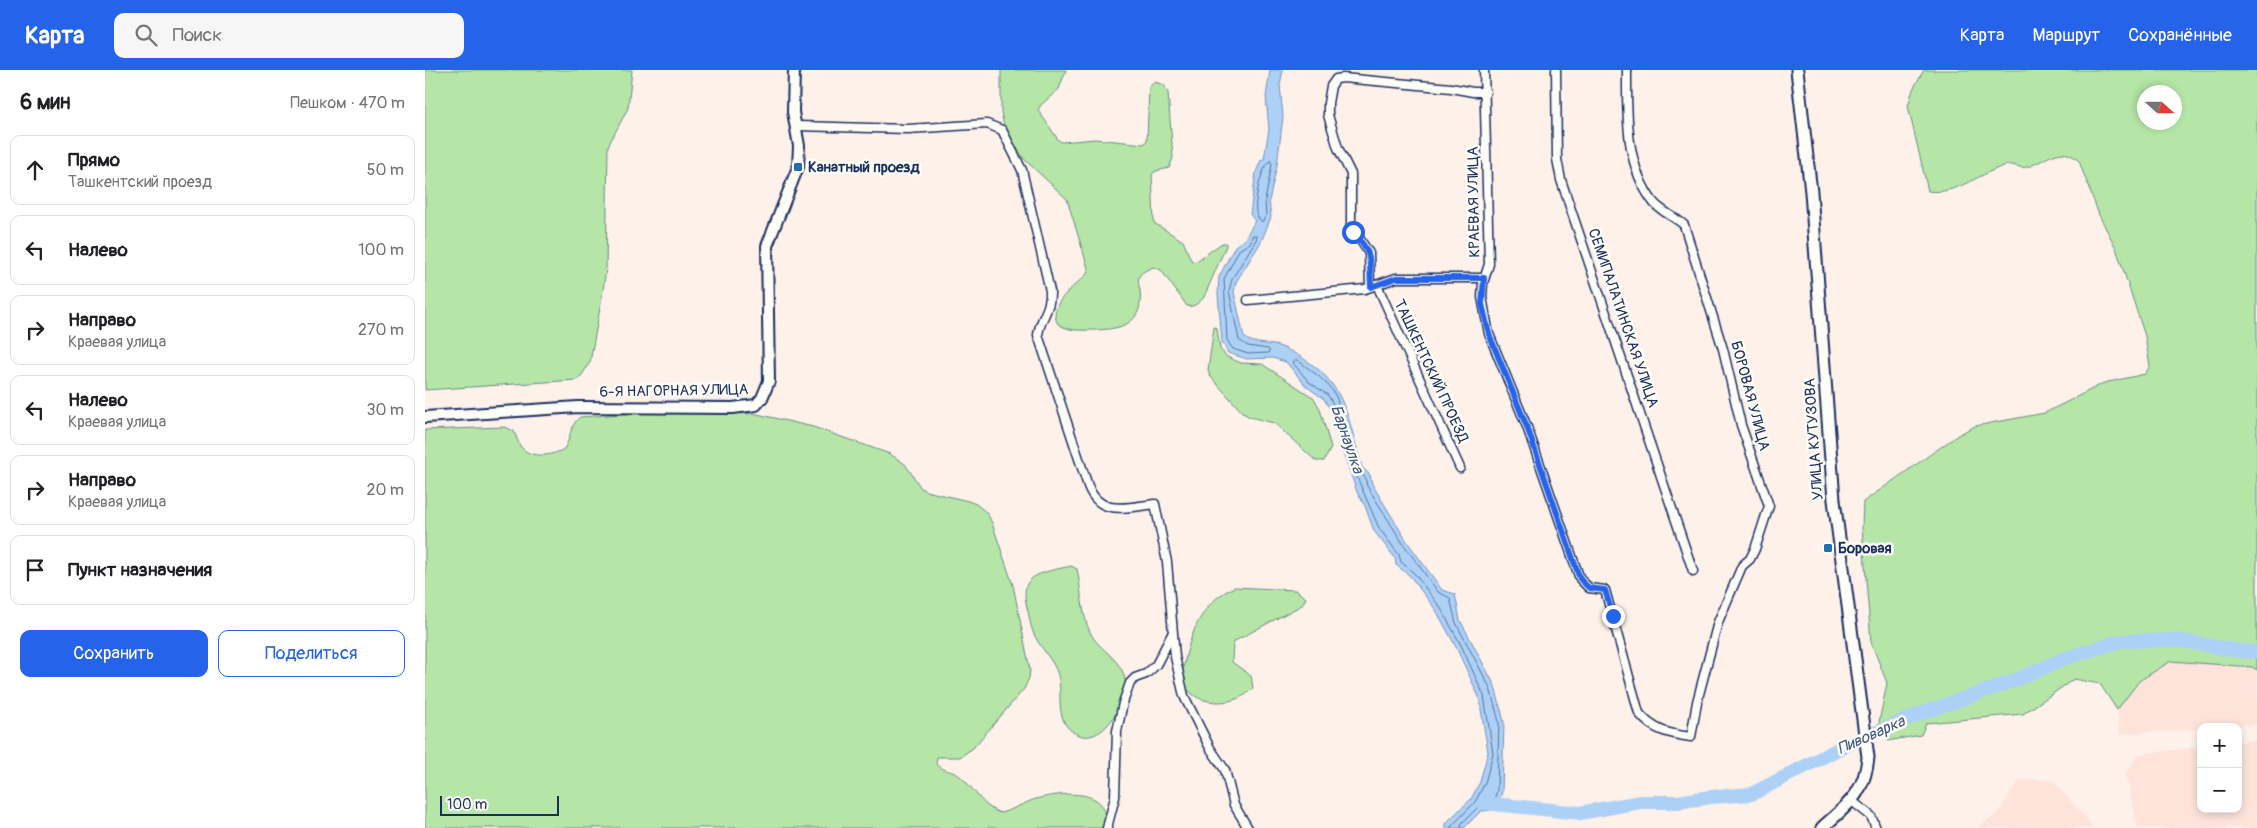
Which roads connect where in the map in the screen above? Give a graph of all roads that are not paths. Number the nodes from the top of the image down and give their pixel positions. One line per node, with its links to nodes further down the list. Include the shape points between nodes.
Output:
1 (794, 70): 7 (street, via 793,112)
2 (1484, 70): 6 (street, КРАЕВАЯ УЛИЦА)
3 (1556, 70): 13 (street, СЕМИПАЛАТИНСКАЯ УЛИЦА, via 1557,160 1561,180)
4 (1627, 70): 15 (street, БОРОВАЯ УЛИЦА, via 1628,134 1635,167 1655,204 1684,225 1723,349 1741,425 1769,506 1755,549 1743,566 1718,622)
5 (1797, 70): 16 (main road, УЛИЦА КУТУЗОВА, via 1811,192 1834,500 1868,757 1867,774)
6 (1486, 92): 8 (street, КРАЕВАЯ УЛИЦА, via 1489,264); 9 (street, ТАШКЕНТСКИЙ ПРОЕЗД, via 1338,78 1331,86 1328,115 1351,174 1351,226 1369,253)
7 (797, 126): 11 (street, 6-Я НАГОРНАЯ УЛИЦА, via 798,168 767,246 769,380 763,398 756,405 733,408 578,408); 14 (street, via 908,129 987,124 1002,130 1022,170 1050,291 1048,309 1039,325 1038,335 1087,486 1092,498 1102,506 1116,508 1155,504 1167,562)
8 (1484, 278): 9 (street, via 1396,278); 15 (street, КРАЕВАЯ УЛИЦА, via 1482,304 1489,334 1527,427 1580,579 1589,588 1605,590 1637,708 1647,722 1659,730)
9 (1373, 286): 10 (street); 12 (street, ТАШКЕНТСКИЙ ПРОЕЗД)
10 (1248, 300)
11 (425, 417)
12 (1461, 468)
13 (1693, 571)
14 (1173, 631): 17 (street, via 1156,665 1130,683 1123,703 1117,731 1115,798); 18 (street, via 1183,696 1205,740 1225,770 1234,805)
15 (1691, 737)
16 (1852, 801): 19 (main road, УЛИЦА КУТУЗОВА); 20 (street, via 1871,816)
17 (1107, 828)
18 (1248, 828)
19 (1822, 828)
20 (1876, 828)

